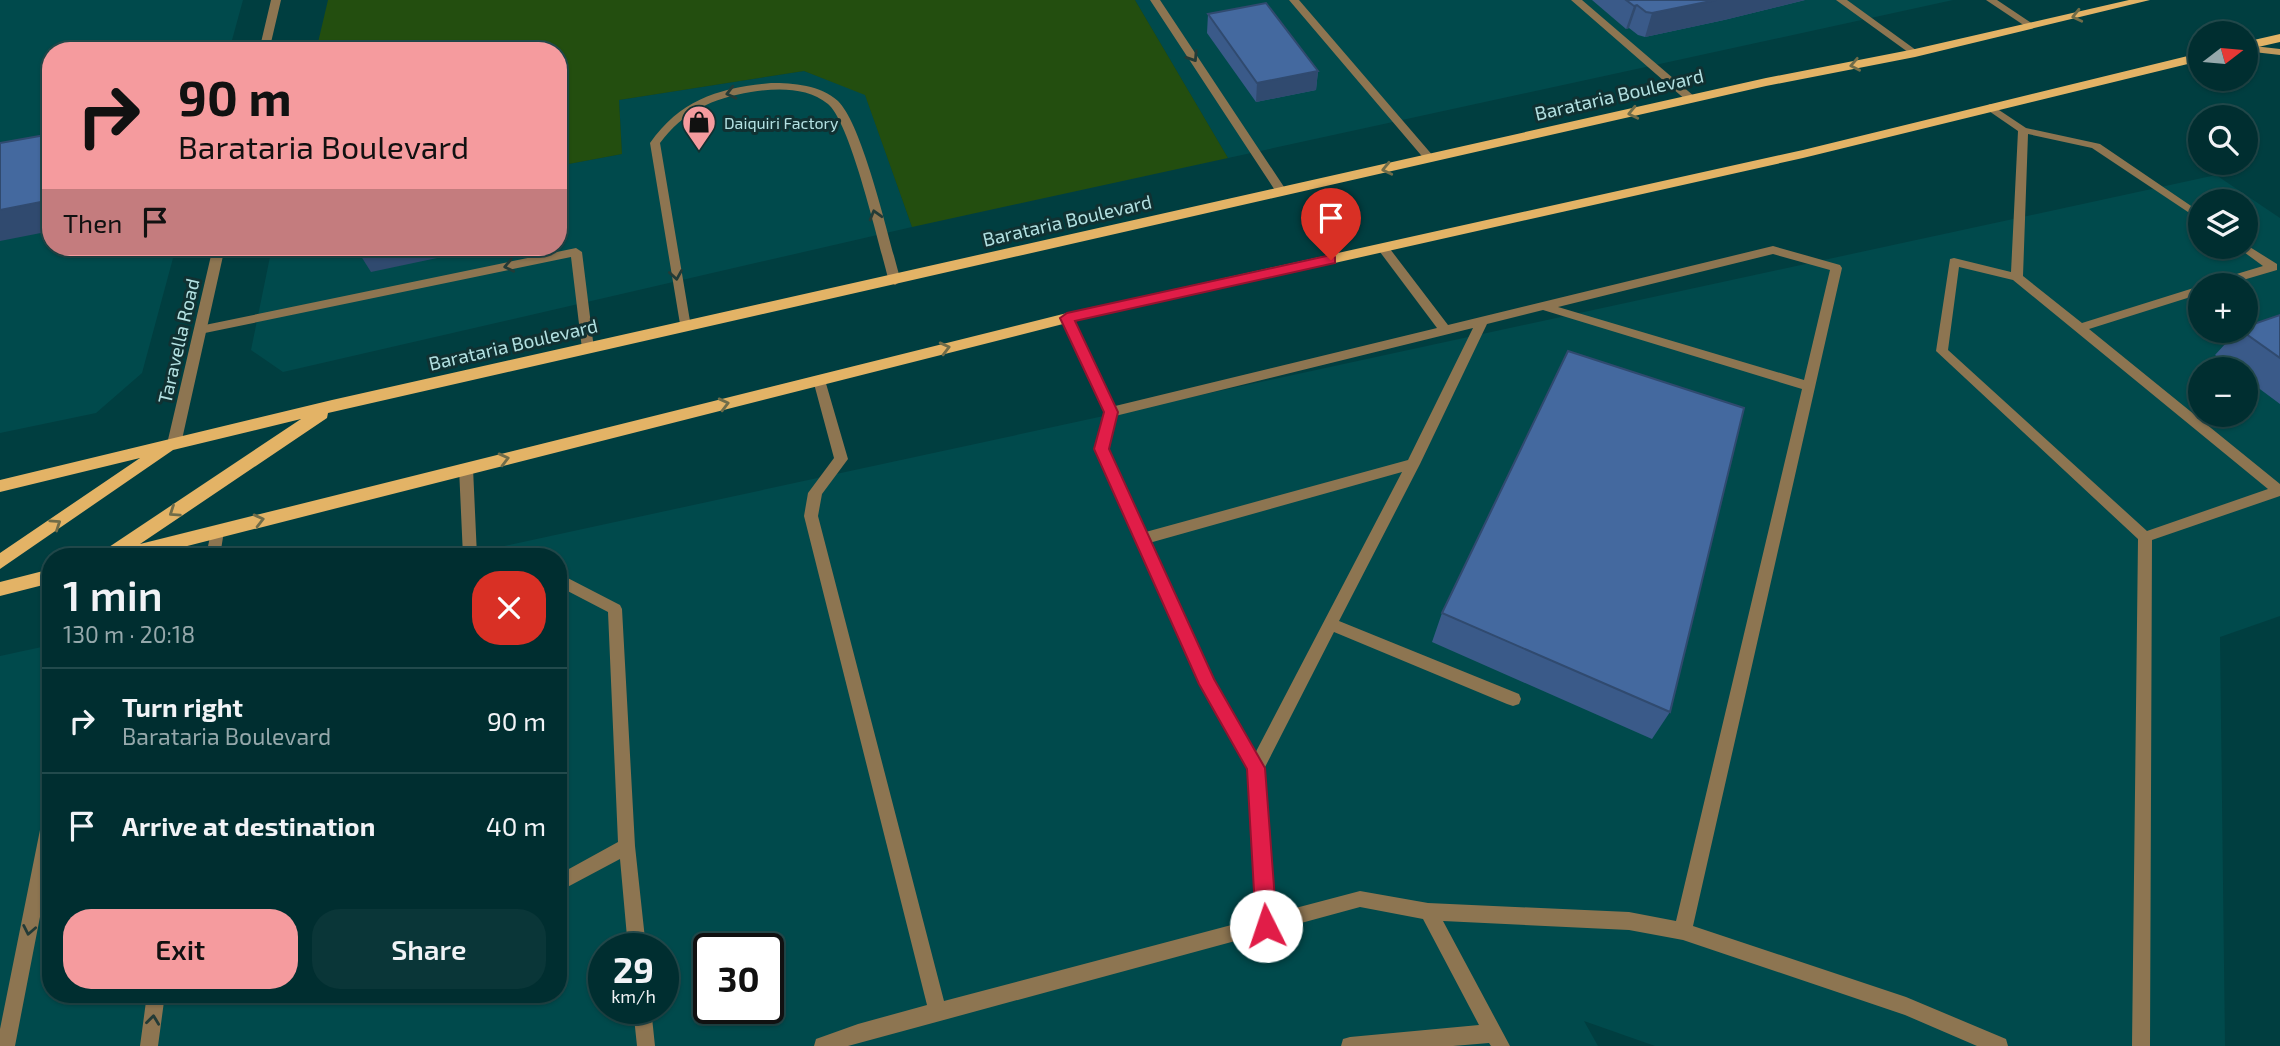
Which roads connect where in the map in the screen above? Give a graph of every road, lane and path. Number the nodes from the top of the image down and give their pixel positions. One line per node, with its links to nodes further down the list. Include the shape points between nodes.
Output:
1 (276, 0): 11 (street)
2 (1155, 0): 21 (street, one-way to 21)
3 (1294, 0): 20 (street)
4 (1576, 0): 17 (street)
5 (1841, 0): 15 (street)
6 (1991, 0): 9 (street)
7 (2144, 0): 8 (main road, Barataria Boulevard)
8 (2124, 2): 9 (main road, Barataria Boulevard, one-way to 9)
9 (2031, 26): 15 (main road, Barataria Boulevard)
10 (2280, 38): 12 (main road)
11 (266, 42)
12 (2258, 44)
13 (2258, 49): 14 (main road)
14 (2280, 52)
15 (1915, 53): 17 (main road, Barataria Boulevard, one-way to 17)
16 (2188, 60): 18 (main road)
17 (1691, 99): 20 (main road, Barataria Boulevard, one-way to 20)
18 (1990, 107): 19 (street); 23 (main road)
19 (2023, 130): 22 (street, via 2096,146); 29 (street)
20 (1430, 159): 21 (main road, Barataria Boulevard, one-way to 21)
21 (1282, 192): 30 (main road, Barataria Boulevard)
22 (2188, 209)
23 (1383, 248): 33 (main road); 38 (street)
24 (567, 254): 39 (street, one-way to 24, via 576,252)
25 (217, 256): 37 (street, Taravella Road)
26 (557, 256): 37 (street, one-way to 37)
27 (2258, 257): 28 (street, via 2273,267)
28 (2253, 273)
29 (2017, 277): 36 (street); 49 (street, via 1954,262 1942,351)
30 (895, 281): 35 (main road, Barataria Boulevard); 35 (street, one-way to 35, via 851,131 837,105 818,93 791,86 728,92 676,118 655,144)
31 (2188, 294): 36 (street)
32 (1545, 306): 34 (street); 41 (street); 41 (street, via 1773,250 1836,268)
33 (1067, 318): 40 (main road, one-way to 33); 43 (street)
34 (1482, 322): 38 (street); 45 (street)
35 (685, 327): 39 (main road, Barataria Boulevard)
36 (2080, 328): 49 (street, via 2279,491)
37 (200, 330): 44 (street, Taravella Road)
38 (1446, 331): 43 (street)
39 (588, 349): 42 (main road, Barataria Boulevard)
40 (820, 380): 46 (main road, one-way to 40); 70 (street, via 841,459 815,493 811,516)
41 (1807, 386): 67 (street)
42 (332, 406): 44 (main road, Barataria Boulevard); 51 (main road, one-way to 51)
43 (1111, 412): 50 (street, via 1101,449)
44 (174, 444): 47 (main road, Barataria Boulevard); 55 (main road, one-way to 44)
45 (1413, 464): 50 (street); 59 (street)
46 (466, 468): 48 (main road, one-way to 46); 54 (street)
47 (0, 486)
48 (216, 531): 52 (main road); 53 (street)
49 (2145, 537): 79 (street)
50 (1142, 539): 61 (street, via 1207,684)
51 (121, 548)
52 (152, 548)
53 (214, 548)
54 (470, 548)
55 (0, 562)
56 (42, 578): 58 (main road)
57 (567, 584): 62 (street, via 615,609)
58 (0, 589)
59 (1330, 624): 60 (street); 61 (street)
60 (1513, 699)
61 (1256, 768): 66 (street)
62 (627, 846): 64 (street); 68 (street)
63 (42, 861): 73 (street, one-way to 73)
64 (567, 879)
65 (1428, 912): 66 (street, via 1360,899); 67 (street, via 1629,920); 72 (street)
66 (1266, 926): 70 (street)
67 (1683, 931): 78 (street, via 1906,1006)
68 (636, 933)
69 (155, 1003): 74 (street, one-way to 69)
70 (939, 1013): 76 (street)
71 (644, 1024): 75 (street)
72 (1497, 1039): 77 (street)
73 (6, 1046)
74 (149, 1046)
75 (646, 1046)
76 (823, 1046)
77 (1350, 1046)
78 (1999, 1046)
79 (2141, 1046)

